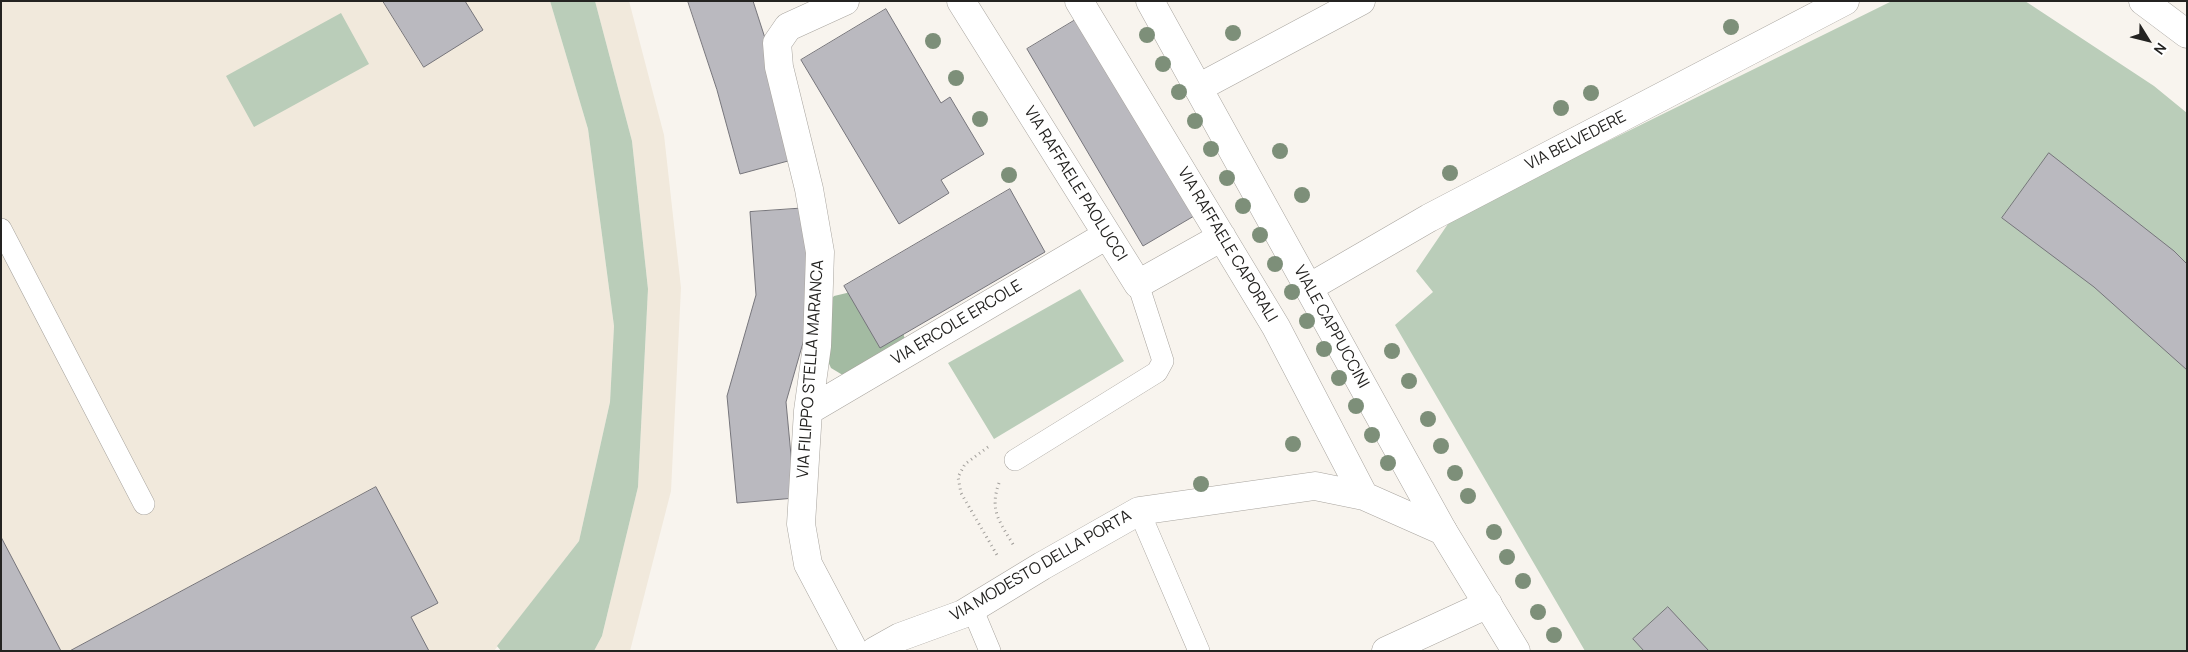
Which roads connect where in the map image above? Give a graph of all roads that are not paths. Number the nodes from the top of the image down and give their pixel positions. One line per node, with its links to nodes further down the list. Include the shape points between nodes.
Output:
1 (845, 1): 15 (street, VIA FILIPPO STELLA MARANCA, via 788,28 777,43 779,67 809,189 820,252 817,346)
2 (962, 1): 11 (street, VIA RAFFAELE PAOLUCCI)
3 (1079, 1): 12 (street, VIA RAFFAELE CAPORALI)
4 (1150, 1): 9 (street, VIALE CAPPUCCINI)
5 (1361, 1): 9 (street)
6 (1846, 1): 14 (street, VIA BELVEDERE, via 1429,218)
7 (2143, 1): 8 (street)
8 (2187, 34)
9 (1198, 88): 14 (street, VIALE CAPPUCCINI)
10 (1, 229): 18 (lane)
11 (1107, 235): 13 (street, VIA RAFFAELE PAOLUCCI); 15 (street, VIA ERCOLE ERCOLE)
12 (1222, 237): 13 (street); 17 (street, VIA RAFFAELE CAPORALI, via 1276,327)
13 (1138, 284): 16 (lane, via 1163,361 1157,372)
14 (1310, 287): 20 (street, VIALE CAPPUCCINI)
15 (808, 411): 23 (street, VIA FILIPPO STELLA MARANCA, via 801,524 808,564)
16 (1011, 465)
17 (1364, 496): 19 (street, VIA MODESTO DELLA PORTA, via 1315,486); 20 (street, VIA MODESTO DELLA PORTA)
18 (144, 504)
19 (1138, 511): 22 (street, VIA MODESTO DELLA PORTA); 26 (lane)
20 (1444, 531): 21 (street, VIALE CAPPUCCINI)
21 (1488, 604): 27 (street); 28 (street, VIALE CAPPUCCINI)
22 (972, 608): 24 (street, VIA MODESTO DELLA PORTA, via 900,637); 25 (lane)
23 (854, 651)
24 (875, 651)
25 (990, 651)
26 (1199, 651)
27 (1386, 651)
28 (1516, 651)

